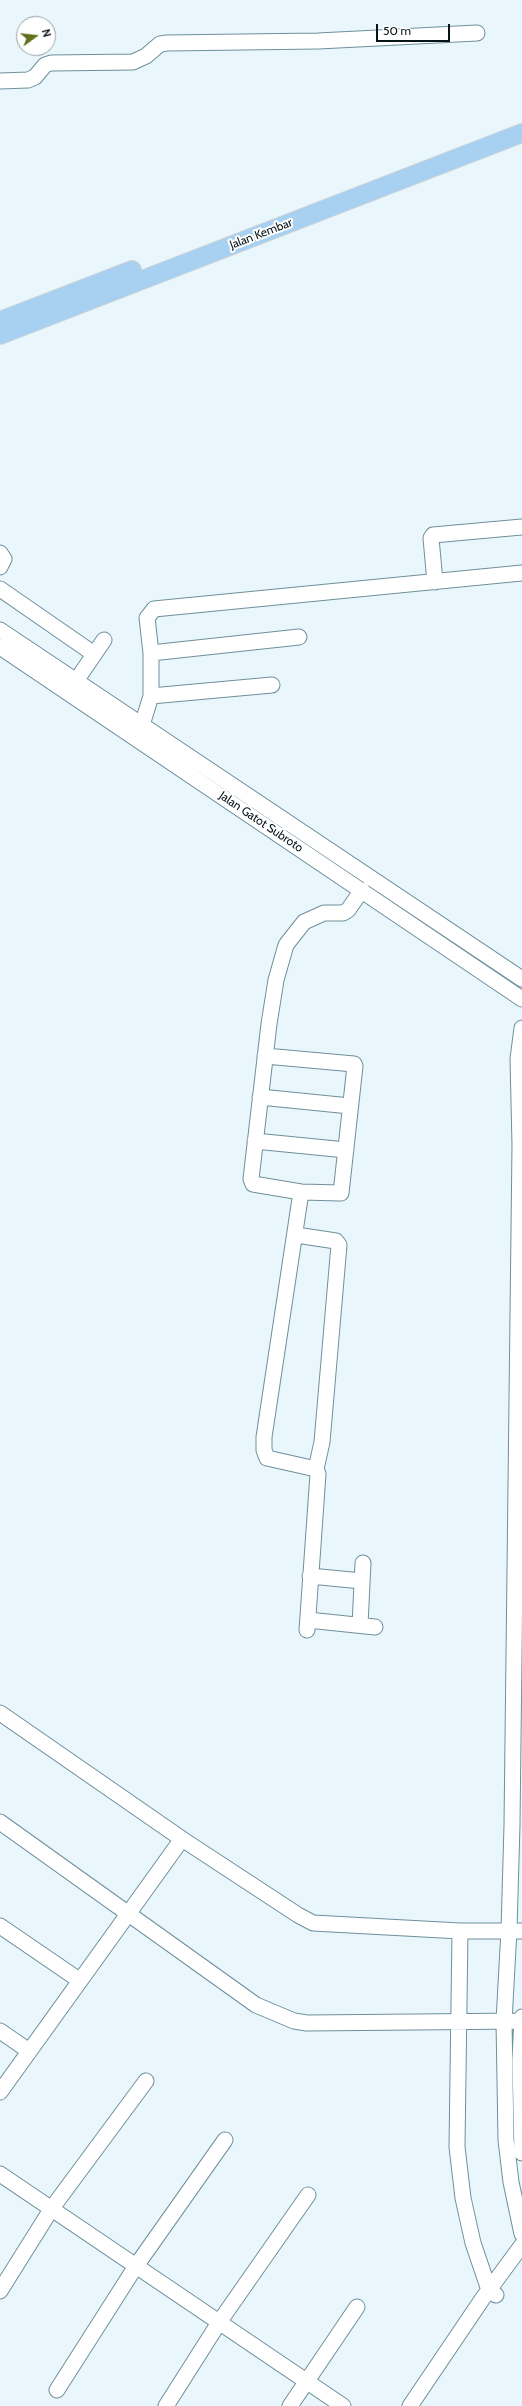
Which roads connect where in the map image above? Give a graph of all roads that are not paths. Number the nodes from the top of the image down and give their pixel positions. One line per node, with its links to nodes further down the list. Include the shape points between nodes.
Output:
1 (477, 34): 2 (street, via 318,41 167,43 160,44 146,56 133,62 51,63 28,80)
2 (0, 80)
3 (522, 120): 5 (main road, Jalan Kembar)
4 (522, 133): 6 (main road, Jalan Kembar)
5 (0, 321)
6 (0, 335)
7 (522, 527): 11 (street, via 433,535 431,538)
8 (0, 552): 9 (street, via 4,559)
9 (0, 567)
10 (522, 573): 11 (street)
11 (435, 582): 17 (street, via 154,609 147,618)
12 (0, 588): 18 (street)
13 (0, 630): 19 (street, Jalan Gatot Subroto)
14 (299, 637): 17 (street)
15 (104, 640): 18 (street)
16 (0, 647): 23 (street, Jalan Gatot Subroto)
17 (151, 653): 21 (street)
18 (94, 654): 19 (street)
19 (76, 681): 22 (street, Jalan Gatot Subroto)
20 (272, 685): 21 (street)
21 (151, 696): 22 (street)
22 (142, 725): 23 (street, Jalan Gatot Subroto)
23 (199, 771): 24 (street, Jalan Gatot Subroto)
24 (217, 784): 25 (street, Jalan Gatot Subroto); 26 (street, Jalan Gatot Subroto)
25 (360, 892): 27 (street, Jalan Gatot Subroto); 29 (street, via 343,913 315,915 304,922 286,945 276,980)
26 (522, 979)
27 (522, 999)
28 (522, 1028): 44 (street, via 518,1065 520,1146)
29 (266, 1056): 30 (street); 31 (street, via 354,1064)
30 (260, 1097): 31 (street); 32 (street)
31 (350, 1106): 33 (street)
32 (255, 1141): 33 (street); 34 (street, via 252,1182)
33 (346, 1150): 34 (street, via 341,1193)
34 (301, 1192): 35 (street)
35 (296, 1235): 36 (street, via 336,1241 340,1245 322,1442); 36 (street, via 264,1450 267,1458 274,1461)
36 (316, 1469): 38 (street, via 319,1477)
37 (364, 1563): 39 (street)
38 (310, 1576): 39 (street); 40 (street, via 308,1625)
39 (362, 1580): 40 (street)
40 (360, 1625): 41 (street)
41 (375, 1626)
42 (0, 1713): 45 (street)
43 (0, 1822): 46 (street)
44 (517, 1826): 49 (street)
45 (182, 1839): 46 (street); 48 (street, via 313,1923)
46 (128, 1913): 50 (street); 52 (street, via 256,2005 294,2021 307,2023)
47 (0, 1926): 50 (street)
48 (460, 1931): 49 (street); 52 (street)
49 (516, 1931): 53 (street)
50 (79, 1980): 56 (street)
51 (522, 2017): 54 (street)
52 (458, 2020): 53 (street); 69 (street, via 457,2140 462,2198 480,2266)
53 (504, 2021): 54 (street); 64 (street, via 506,2140 511,2182)
54 (522, 2021): 60 (street)
55 (0, 2031): 56 (street)
56 (29, 2051): 58 (street)
57 (146, 2081): 63 (street)
58 (0, 2092)
59 (225, 2140): 67 (street)
60 (522, 2152)
61 (0, 2174): 63 (street)
62 (308, 2194): 71 (street)
63 (52, 2208): 67 (street); 68 (street)
64 (522, 2234)
65 (522, 2244): 69 (street)
66 (522, 2261): 69 (street)
67 (136, 2266): 71 (street); 73 (street)
68 (0, 2291)
69 (493, 2292): 77 (street); 78 (street)
70 (357, 2307): 72 (street)
71 (220, 2321): 72 (street); 74 (street)
72 (306, 2382): 75 (street); 76 (street)
73 (57, 2390)
74 (166, 2406)
75 (290, 2406)
76 (343, 2406)
77 (410, 2406)
78 (422, 2406)

